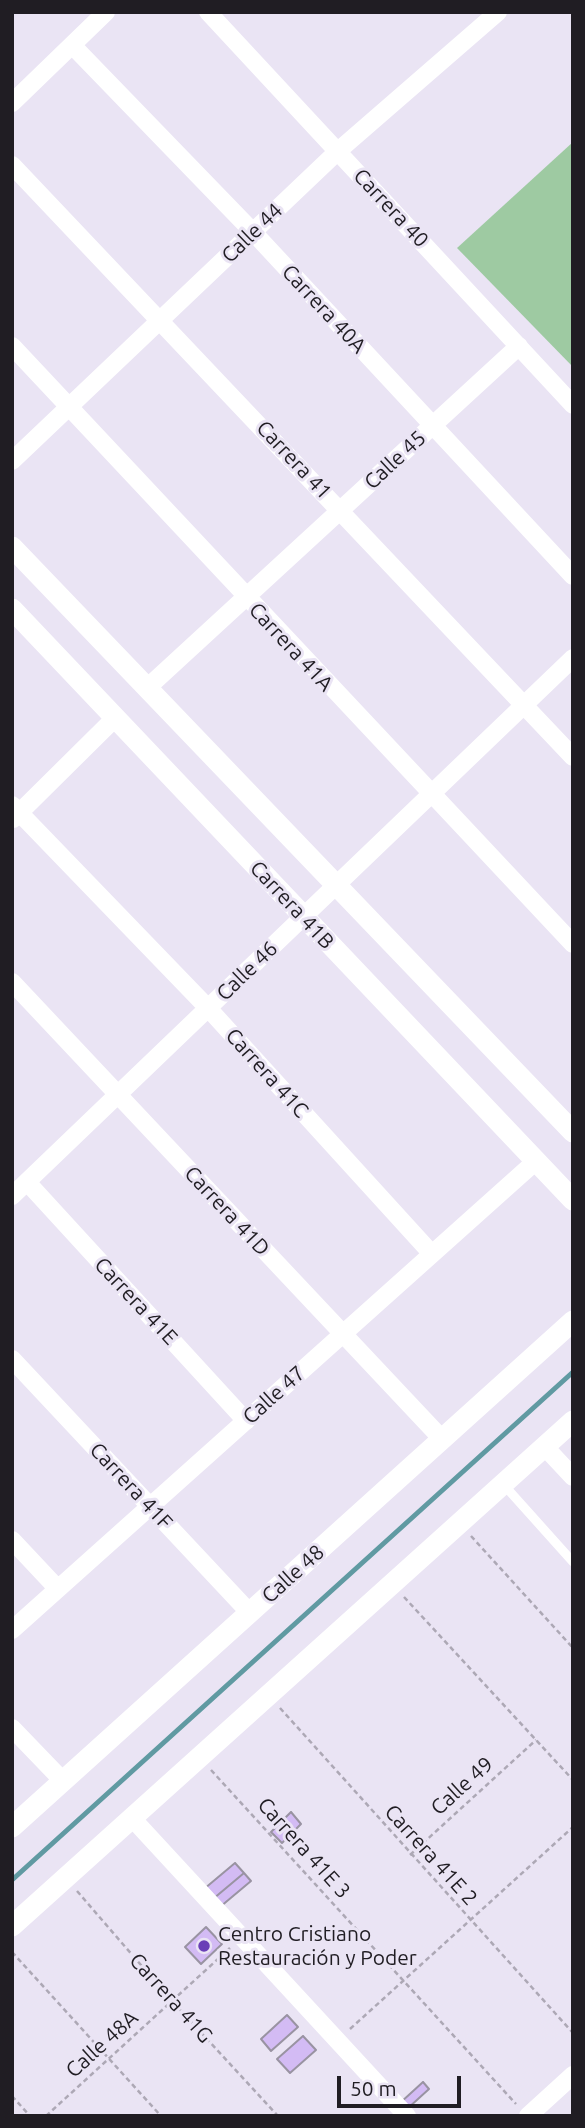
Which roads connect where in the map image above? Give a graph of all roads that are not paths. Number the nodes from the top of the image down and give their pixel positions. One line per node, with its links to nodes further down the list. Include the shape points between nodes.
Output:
1 (106, 12): 4 (street)
2 (208, 12): 6 (street, Carrera 40)
3 (498, 12): 6 (street, Calle 44)
4 (72, 45): 5 (street); 8 (street, Carrera 40A)
5 (12, 103)
6 (338, 151): 8 (street, Calle 44); 11 (street, Carrera 40)
7 (12, 165): 9 (street, Carrera 41)
8 (253, 232): 9 (street, Calle 44); 14 (street, Carrera 40A)
9 (161, 319): 13 (street, Calle 44); 16 (street, Carrera 41)
10 (12, 346): 13 (street, Carrera 41A)
11 (519, 346): 12 (street, Carrera 40); 14 (street, Calle 45)
12 (573, 405)
13 (70, 406): 15 (street, Calle 44); 19 (street, Carrera 41A)
14 (433, 425): 16 (street, Calle 45); 18 (street, Carrera 40A)
15 (12, 461)
16 (341, 510): 19 (street, Calle 45); 23 (street, Carrera 41)
17 (12, 547): 22 (street)
18 (573, 576)
19 (245, 598): 22 (street, Calle 45); 26 (street, Carrera 41A)
20 (12, 609): 24 (street, Carrera 41B)
21 (573, 658): 23 (street, Calle 46)
22 (147, 688): 28 (street)
23 (524, 705): 25 (street, Carrera 41); 26 (street, Calle 46)
24 (115, 718): 27 (street); 29 (street, Carrera 41B)
25 (573, 757)
26 (430, 795): 28 (street, Calle 46); 30 (street, Carrera 41A)
27 (15, 812): 32 (street, Carrera 41C)
28 (336, 885): 29 (street, Calle 46); 34 (street)
29 (303, 916): 32 (street, Calle 46); 35 (street, Carrera 41B)
30 (573, 944)
31 (12, 982): 33 (street, Carrera 41D)
32 (208, 1009): 33 (street, Calle 46); 39 (street, Carrera 41C)
33 (118, 1094): 36 (street, Calle 46); 41 (street, Carrera 41D)
34 (571, 1127)
35 (536, 1161): 38 (street, Carrera 41B); 39 (street, Calle 47)
36 (27, 1182): 37 (street, Calle 46); 43 (street, Carrera 41E)
37 (12, 1196)
38 (573, 1200)
39 (432, 1254): 41 (street, Calle 47)
40 (573, 1321): 45 (street, Calle 48)
41 (342, 1334): 43 (street, Calle 47); 45 (street, Carrera 41D)
42 (12, 1359): 49 (street, Carrera 41F)
43 (246, 1421): 49 (street, Calle 47)
44 (573, 1421): 46 (street)
45 (442, 1439): 53 (street, Calle 48)
46 (544, 1447): 47 (street); 48 (street)
47 (573, 1477)
48 (503, 1483): 51 (lane); 57 (street)
49 (150, 1507): 52 (street, Calle 47); 53 (street, Carrera 41F)
50 (12, 1540): 52 (street)
51 (573, 1562)
52 (58, 1589): 54 (street, Calle 47)
53 (250, 1613): 56 (street, Calle 48)
54 (12, 1630)
55 (12, 1728): 56 (street)
56 (63, 1781): 58 (street, Calle 48)
57 (132, 1818): 59 (street); 62 (street)
58 (12, 1828)
59 (12, 1926)
60 (573, 2075): 61 (street)
61 (532, 2111)
62 (407, 2116)

